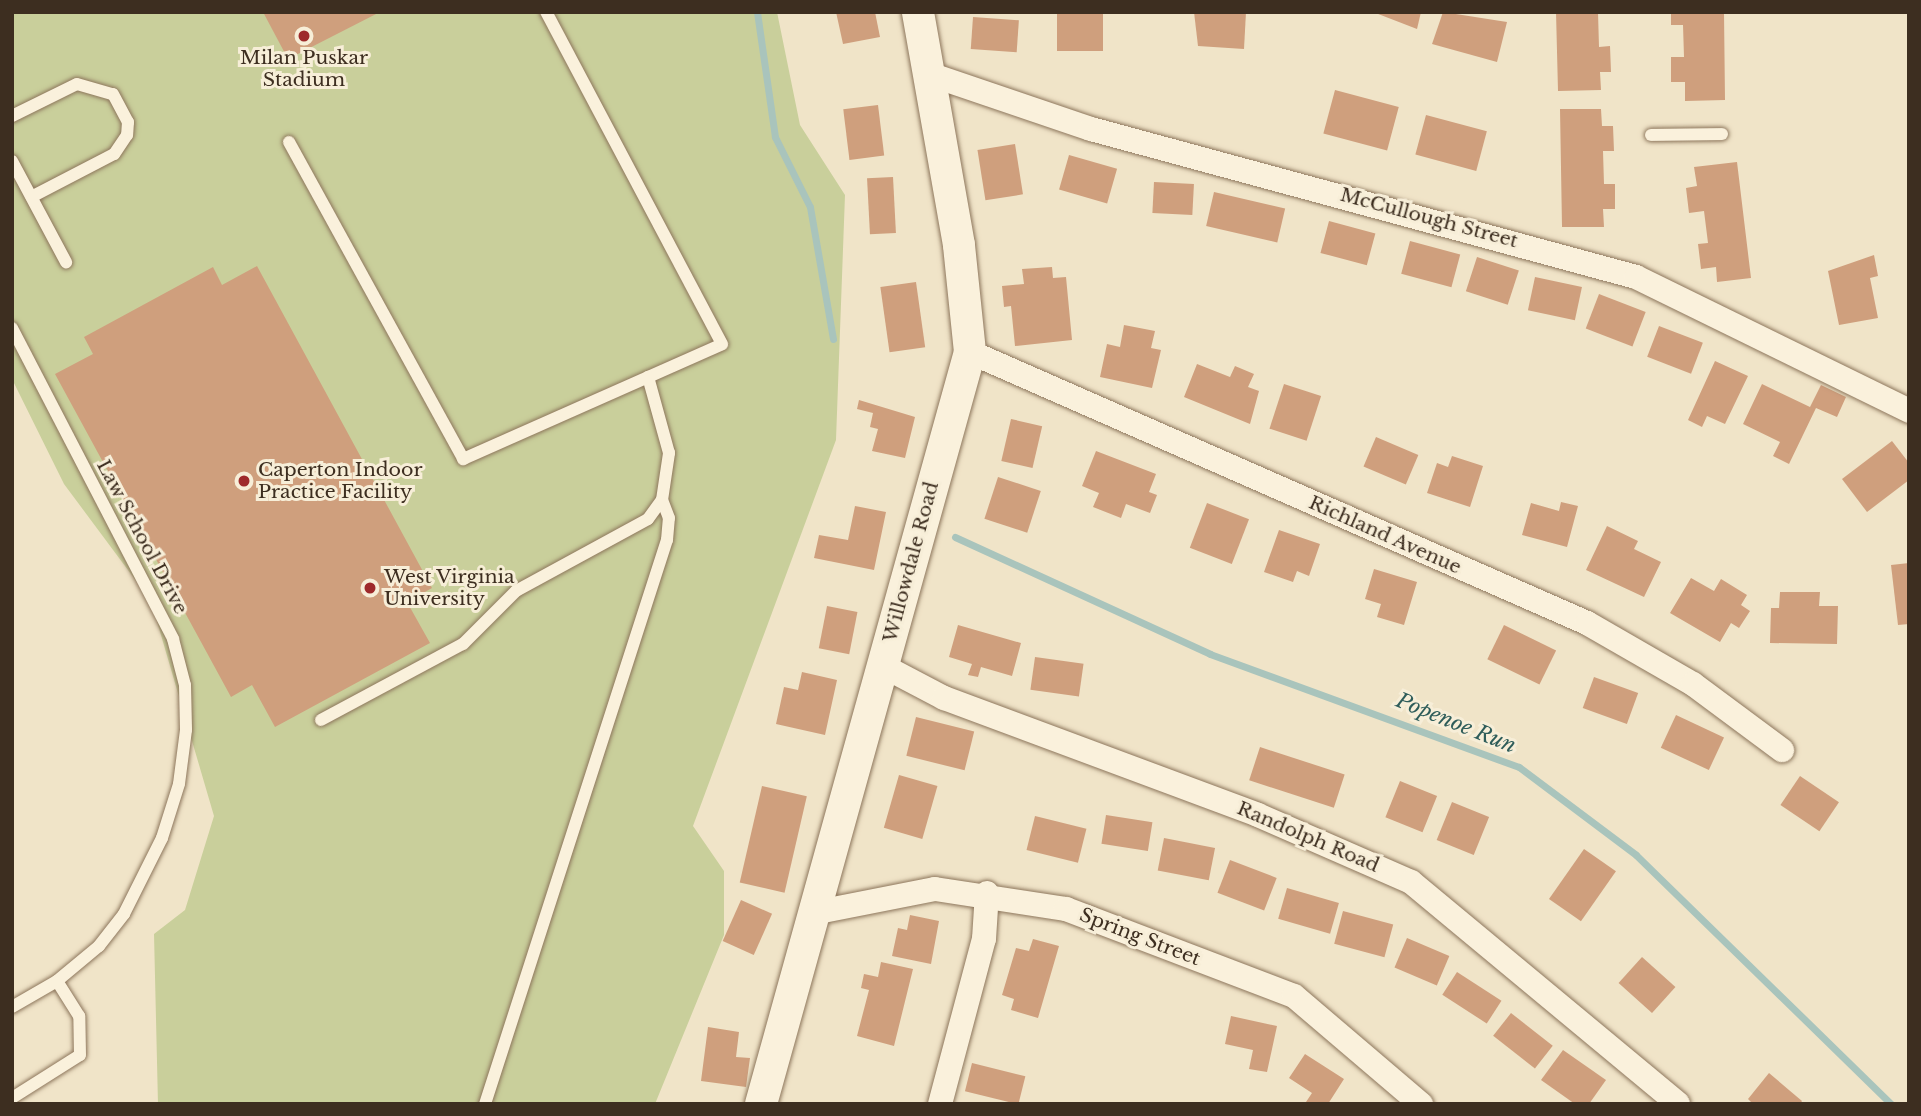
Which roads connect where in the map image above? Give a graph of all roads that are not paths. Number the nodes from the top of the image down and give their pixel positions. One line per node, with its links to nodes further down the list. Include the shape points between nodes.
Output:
1 (547, 12): 13 (lane, via 722,344)
2 (918, 12): 3 (street, Willowdale Road)
3 (929, 75): 12 (street, Willowdale Road, via 959,245); 14 (street, McCullough Street, via 1091,129 1636,277)
4 (12, 116): 9 (lane, via 77,84 113,94 128,122 127,135 114,154)
5 (1722, 134): 6 (lane)
6 (1651, 135)
7 (289, 142): 13 (lane, via 463,459)
8 (12, 160): 9 (lane)
9 (31, 197): 10 (lane)
10 (66, 262)
11 (12, 328): 21 (lane, Law School Drive, via 20,351 149,583 185,685 179,784 162,838 124,914 99,946)
12 (970, 352): 16 (street, Willowdale Road); 18 (street, Richland Avenue, via 1587,623 1693,684)
13 (648, 377): 15 (lane, via 669,453)
14 (1909, 411)
15 (662, 500): 17 (lane, via 648,519 627,534 516,591 463,644); 24 (lane, via 669,518 667,540)
16 (883, 666): 20 (street, Willowdale Road); 28 (street, Randolph Road, via 944,698 1258,815 1411,882)
17 (321, 719)
18 (1782, 750)
19 (988, 893): 20 (street, Spring Street, via 935,889); 26 (street, via 981,952); 27 (street, Spring Street, via 1066,909 1294,996)
20 (818, 912): 25 (street, Willowdale Road)
21 (57, 981): 22 (lane, Law School Drive); 23 (lane, via 79,1016 80,1055)
22 (12, 1007)
23 (12, 1098)
24 (485, 1104)
25 (761, 1104)
26 (940, 1104)
27 (1421, 1104)
28 (1678, 1104)

